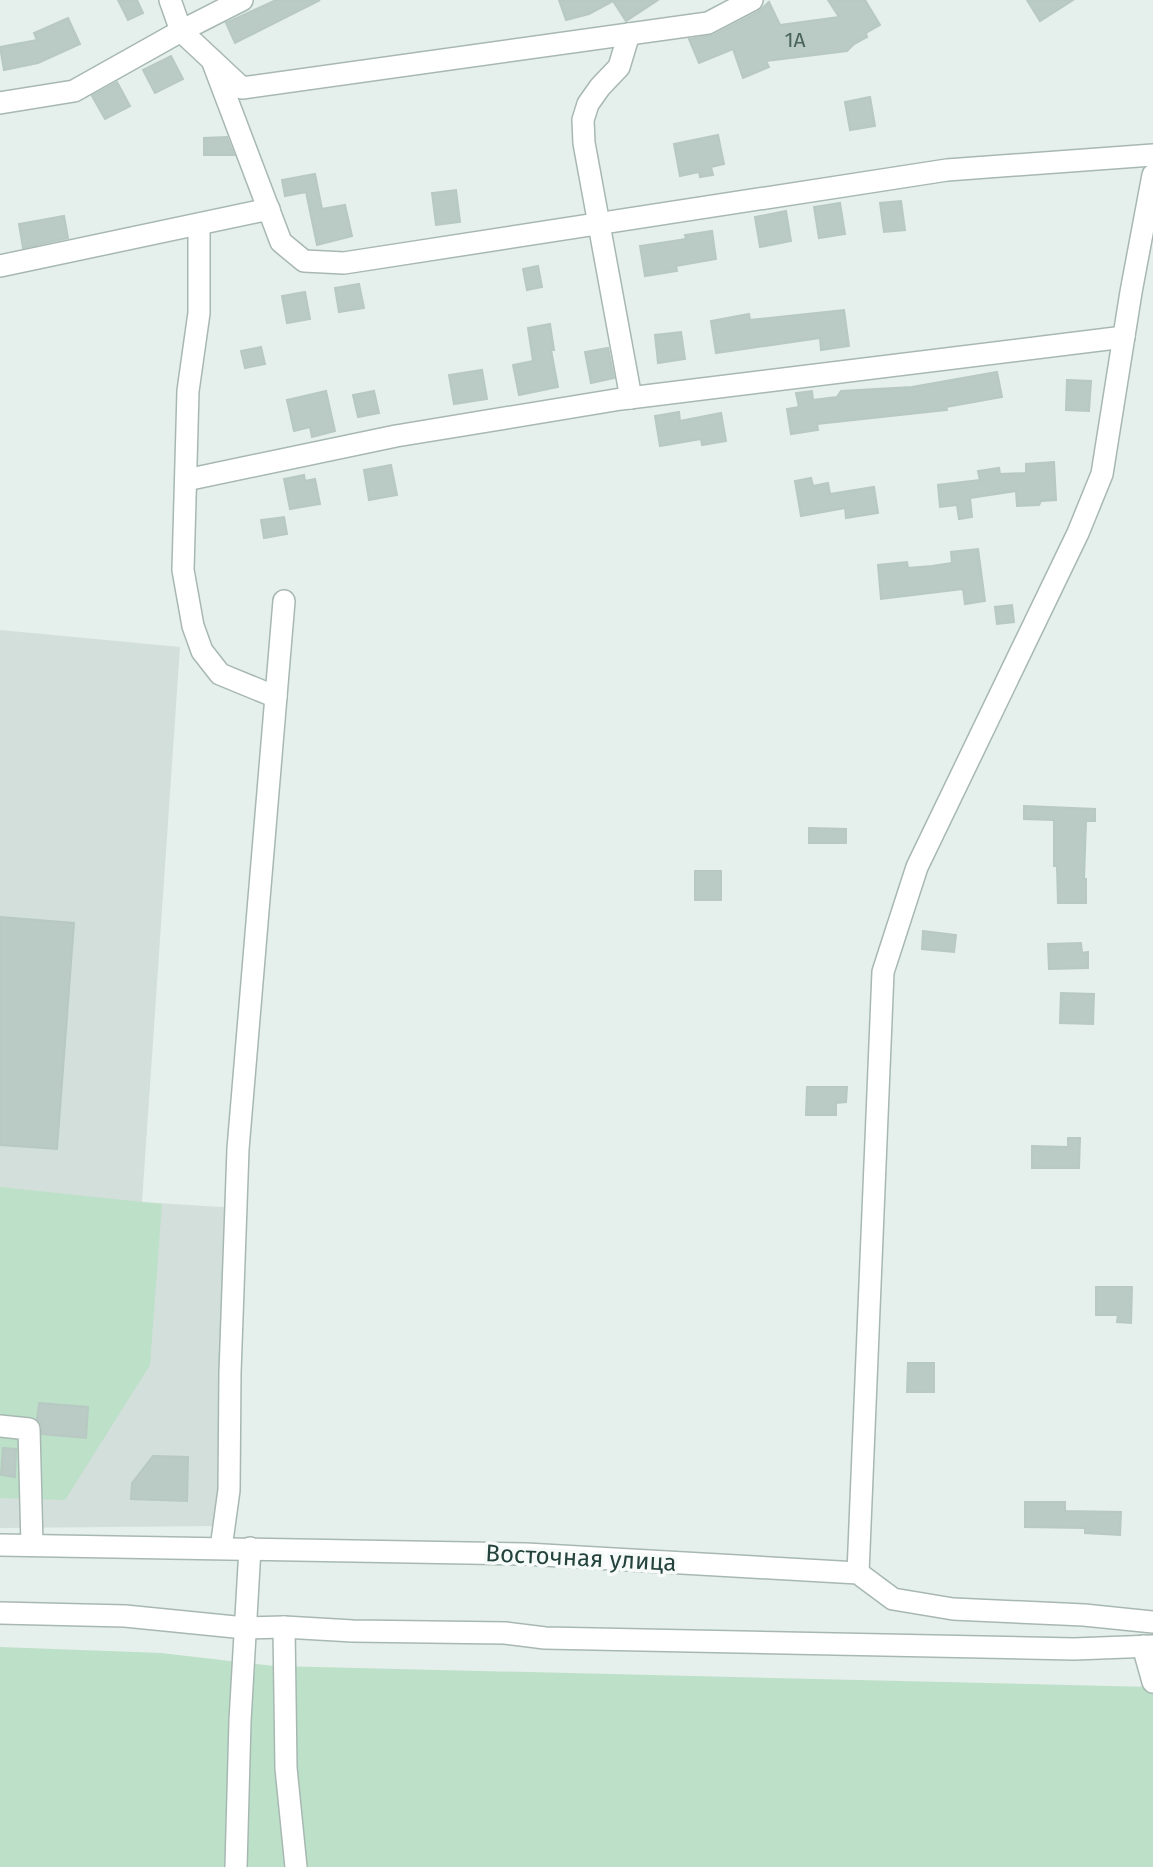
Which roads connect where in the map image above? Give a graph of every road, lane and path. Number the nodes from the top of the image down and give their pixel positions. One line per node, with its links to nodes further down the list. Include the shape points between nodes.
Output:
1 (170, 0): 4 (street)
2 (243, 0): 4 (street)
3 (752, 0): 5 (street, via 708,23)
4 (181, 31): 6 (street); 7 (street, via 74,91)
5 (629, 34): 6 (street, via 242,88); 11 (street, via 619,67 588,104 583,120)
6 (212, 60): 10 (street)
7 (0, 103)
8 (1153, 155): 11 (street, via 947,170)
9 (1153, 175): 14 (street)
10 (269, 209): 11 (street, via 281,242 303,261 344,263); 12 (street)
11 (599, 222): 15 (street)
12 (199, 224): 13 (street); 16 (street, via 200,313 187,391)
13 (0, 266)
14 (1124, 337): 15 (street); 24 (street, via 1102,474 917,867 883,972)
15 (631, 398): 16 (street, via 396,436)
16 (186, 480): 18 (street, via 183,570 202,651 220,674)
17 (284, 601): 18 (street)
18 (276, 697): 22 (street, via 239,1149 229,1490)
19 (0, 1426): 21 (street, via 29,1429)
20 (0, 1545): 21 (street, Восточная улица)
21 (32, 1545): 22 (street, Восточная улица)
22 (221, 1548): 23 (street, Восточная улица)
23 (250, 1548): 24 (street, Восточная улица, via 526,1554); 28 (street)
24 (858, 1573): 26 (street, via 893,1599 953,1609)
25 (0, 1613): 28 (street, via 125,1616)
26 (1153, 1622)
27 (284, 1627): 28 (street); 29 (street, via 1074,1649); 31 (street, via 286,1768)
28 (245, 1628): 30 (street)
29 (1150, 1661)
30 (236, 1867)
31 (296, 1867)

